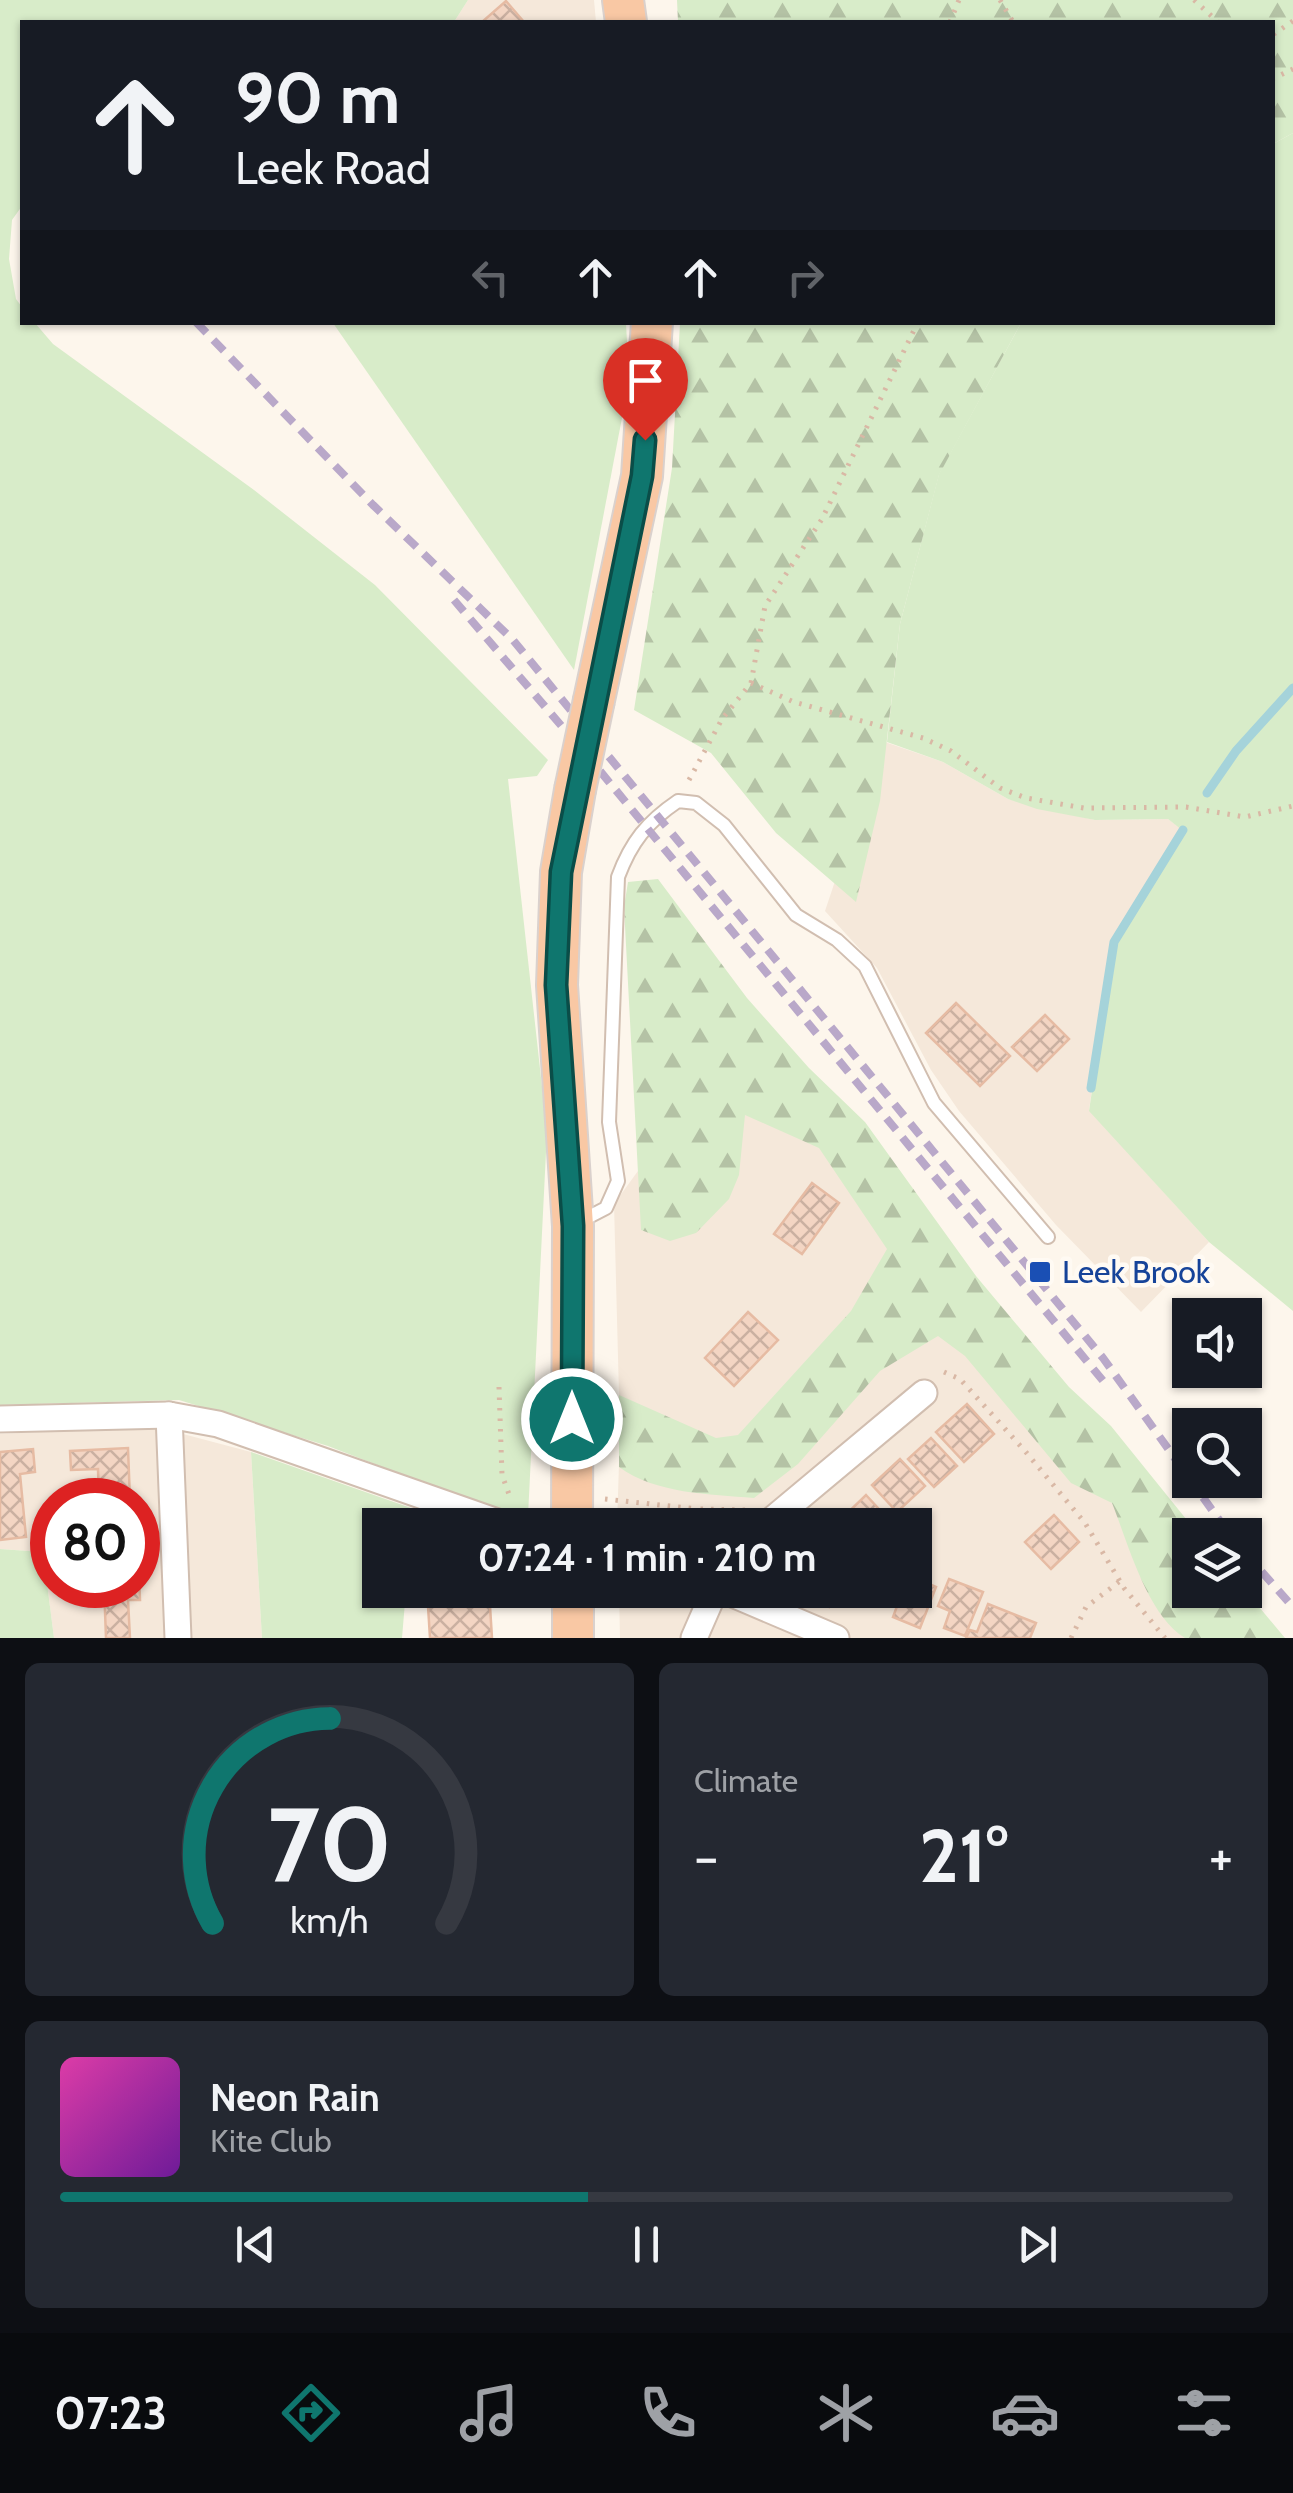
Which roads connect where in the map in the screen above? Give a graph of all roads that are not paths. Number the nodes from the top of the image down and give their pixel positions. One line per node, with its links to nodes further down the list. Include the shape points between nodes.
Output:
1 (652, 325): 2 (highway, bridge, via 642,476 561,872 556,985)
2 (573, 1226): 3 (lane, via 606,1208 618,1181 609,1122 618,877 644,826 678,801 696,803 724,825 796,915 865,966 934,1103); 8 (highway)
3 (1048, 1238)
4 (928, 1383): 9 (street)
5 (169, 1415): 6 (street); 7 (street); 13 (street)
6 (0, 1418)
7 (493, 1508)
8 (572, 1508)
9 (769, 1508)
10 (573, 1608): 14 (highway)
11 (707, 1608): 15 (street)
12 (765, 1608): 16 (street)
13 (178, 1638)
14 (574, 1638)
15 (694, 1638)
16 (836, 1638)

